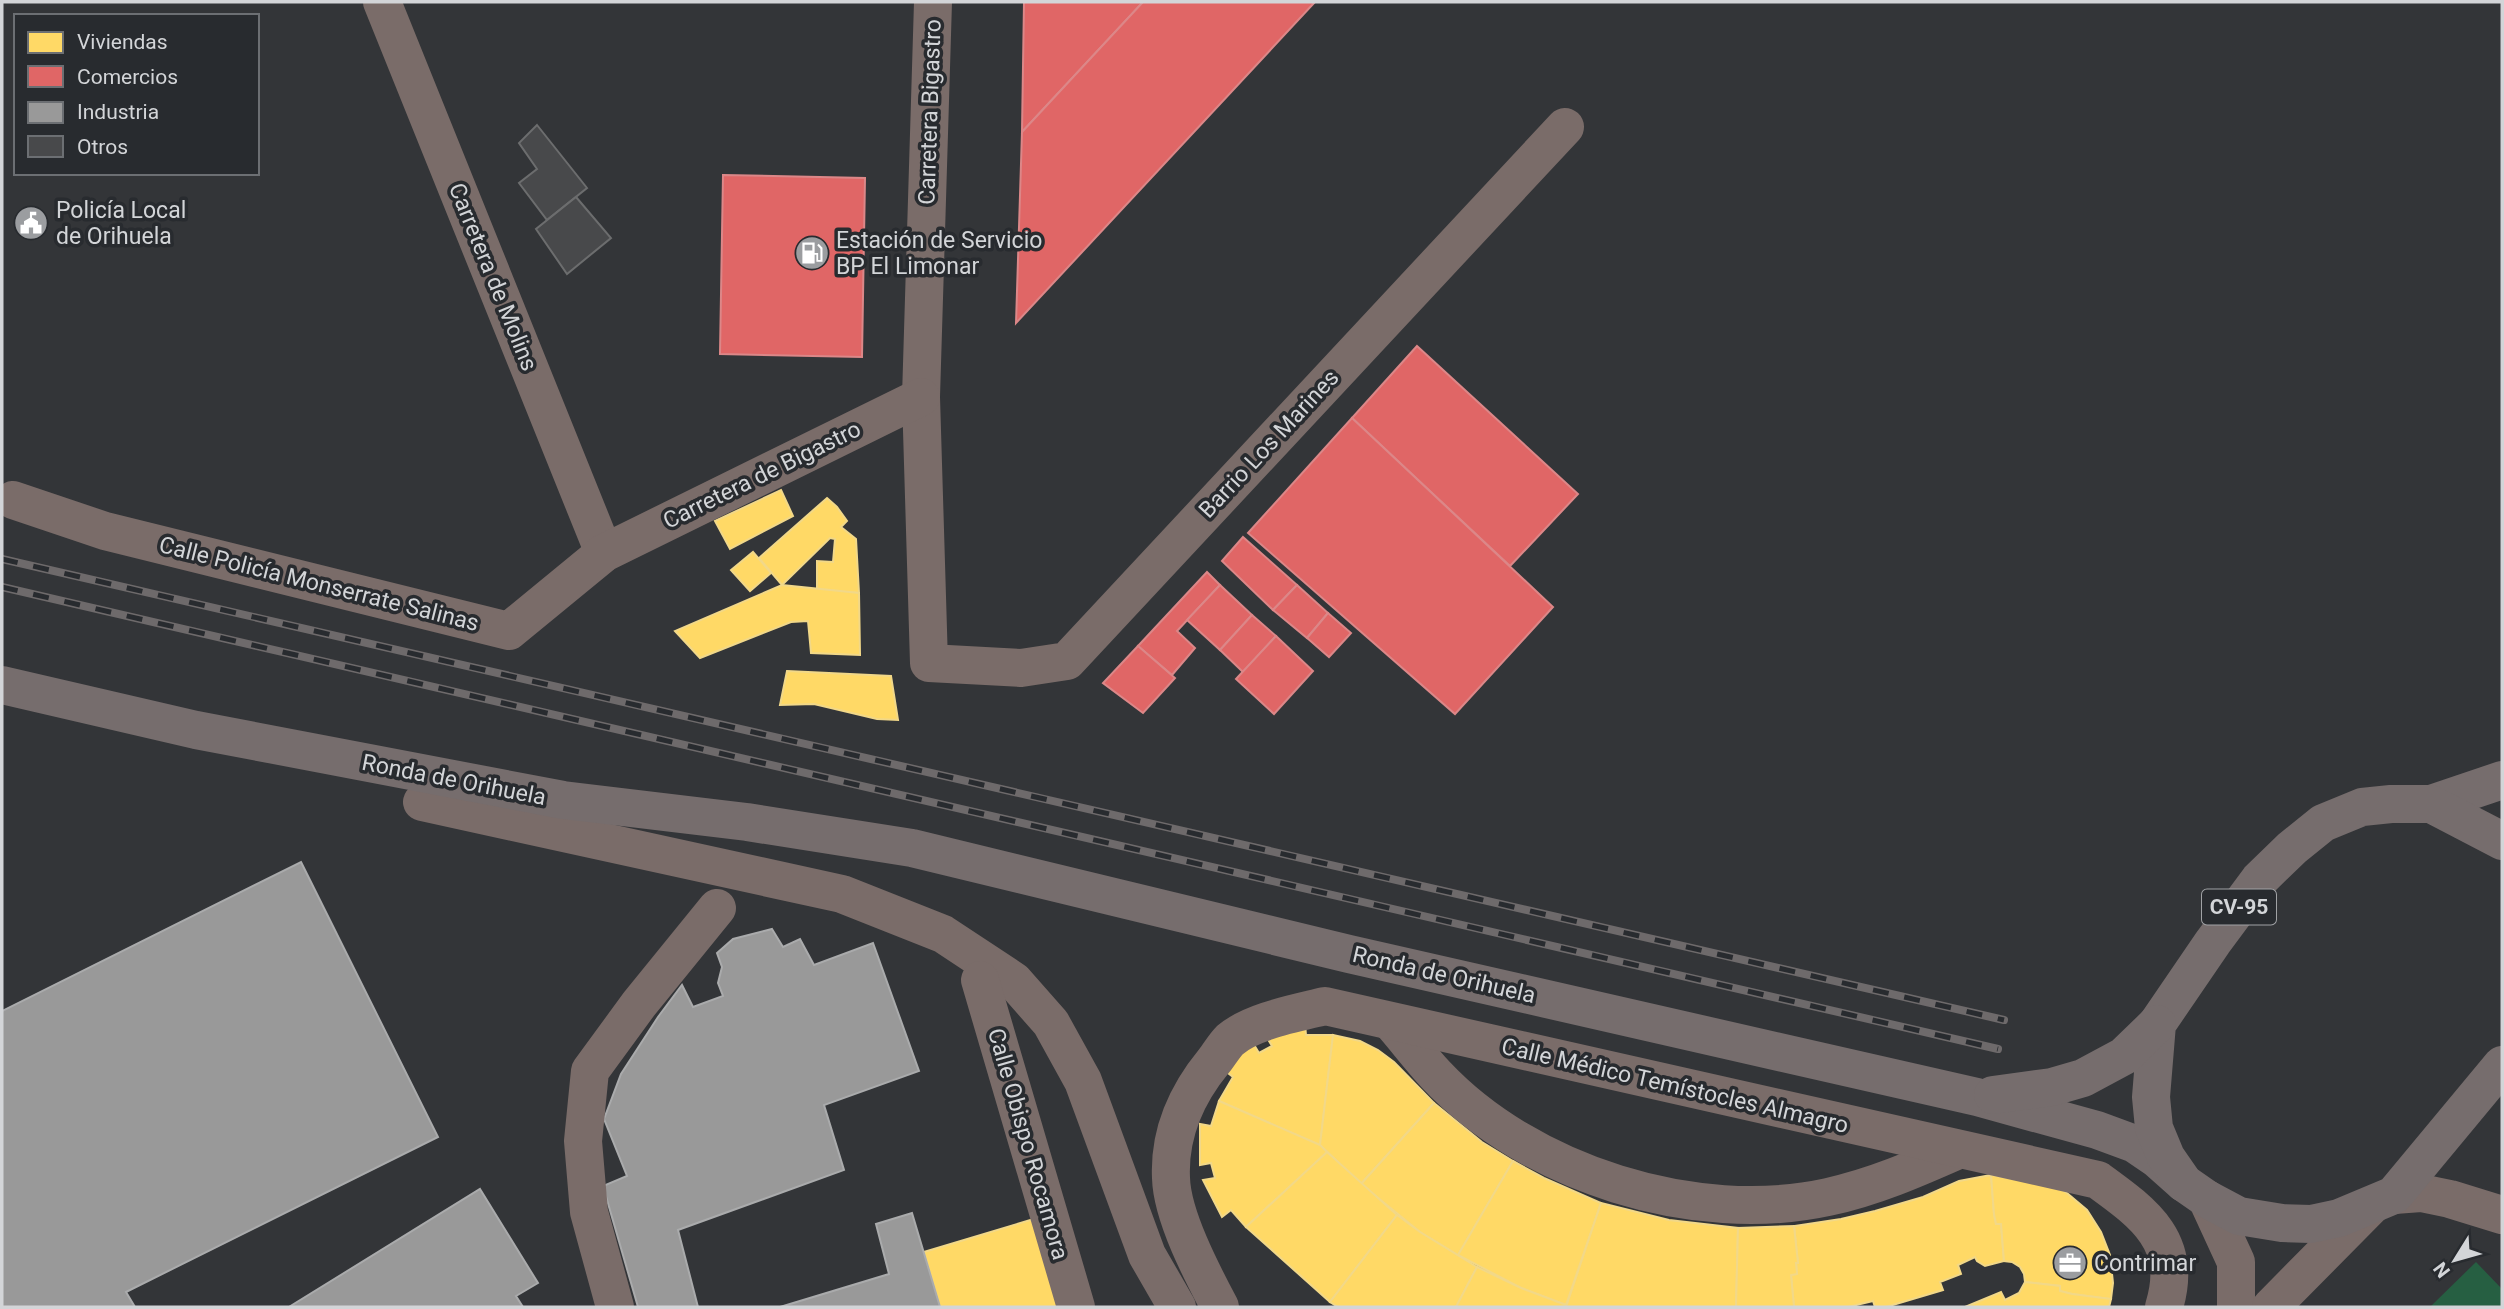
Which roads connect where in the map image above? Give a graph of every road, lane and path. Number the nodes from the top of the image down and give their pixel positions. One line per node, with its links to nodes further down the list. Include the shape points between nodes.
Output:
1 (382, 2): 6 (street, Carretera de Molins)
2 (933, 2): 4 (street, Carretera Bigastro)
3 (1566, 127): 4 (street, Barrio Los Marines, via 1066,661 1021,668 929,663)
4 (921, 397): 6 (street, Carretera de Bigastro)
5 (13, 500): 6 (street, Calle Policía Monserrate Salinas, via 105,531 509,631)
6 (604, 553)
7 (2, 685): 13 (main road, Ronda de Orihuela, via 209,732 563,800)
8 (2, 709): 10 (main road, Ronda de Orihuela)
9 (2502, 780): 11 (main road, CV-95)
10 (422, 802): 13 (main road, Ronda de Orihuela, via 622,831 766,843); 28 (street, via 842,894 943,934 1013,981 1051,1023 1083,1081 1147,1255)
11 (2431, 804): 12 (main road, CV-95); 17 (main road, CV-95, via 2362,807 2323,823 2259,880)
12 (2502, 841)
13 (912, 848): 19 (main road, Ronda de Orihuela, via 1362,957)
14 (717, 908): 25 (street, via 590,1071 583,1141 589,1212)
15 (980, 980): 26 (street, Calle Obispo Rocamora)
16 (1391, 1021): 20 (street, Calle Médico Temístocles Almagro); 20 (street, via 1437,1076 1490,1122 1551,1158 1628,1187 1685,1200 1756,1205 1826,1197 1894,1179); 29 (street, Calle Médico Temístocles Almagro, via 1325,1006 1272,1019 1231,1040 1204,1073 1180,1115 1173,1139 1171,1181 1182,1225)
17 (2157, 1024): 19 (main road, Ronda de Orihuela, via 2124,1056 2083,1078); 22 (main road, CV-95, via 2151,1097 2154,1128 2166,1157)
18 (2502, 1065): 23 (main road, CV-95)
19 (1977, 1097): 22 (main road, Ronda de Orihuela, via 2135,1143)
20 (1958, 1150): 30 (street, Calle Médico Temístocles Almagro, via 2098,1180 2140,1211 2153,1226 2169,1265)
21 (1058, 1172): 27 (street, Calle Obispo Rocamora)
22 (2195, 1191): 23 (main road, CV-95, via 2239,1216 2282,1223 2311,1224 2339,1218); 31 (street, via 2236,1262)
23 (2383, 1200): 24 (street, via 2420,1193); 32 (street)
24 (2502, 1215)
25 (615, 1307)
26 (1076, 1307)
27 (1103, 1307)
28 (1177, 1307)
29 (1220, 1307)
30 (2164, 1307)
31 (2236, 1307)
32 (2271, 1307)

